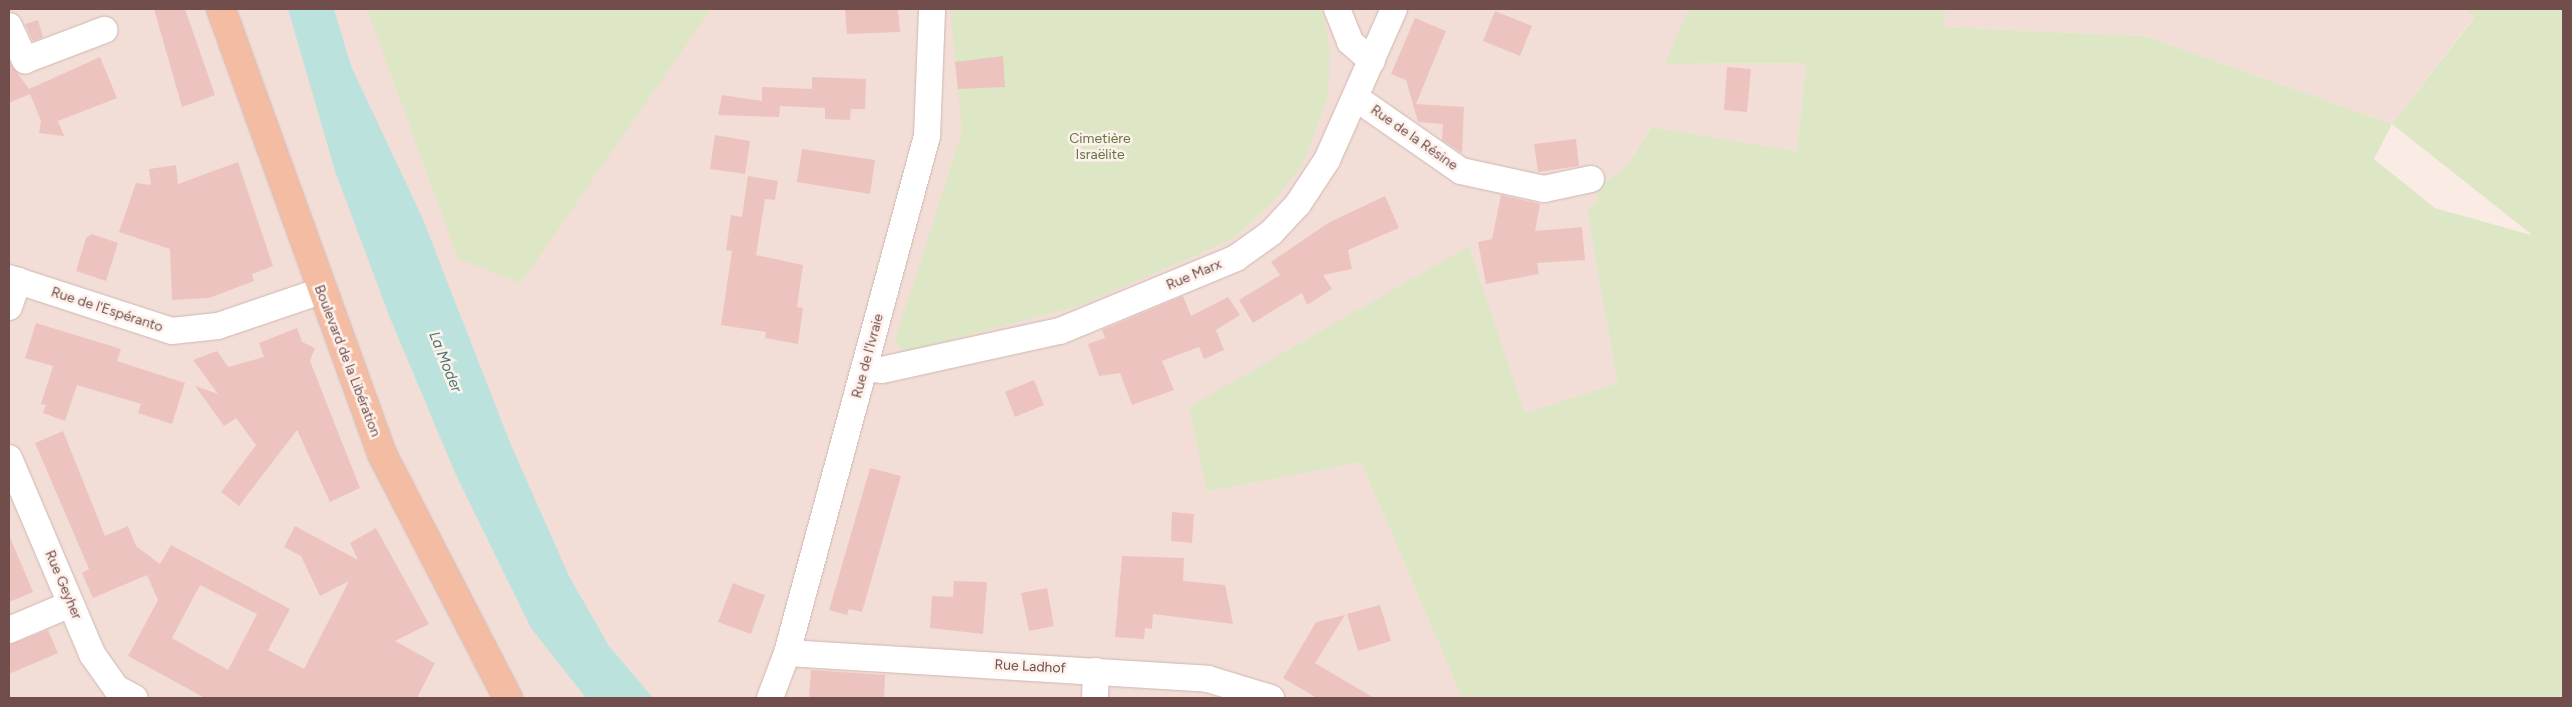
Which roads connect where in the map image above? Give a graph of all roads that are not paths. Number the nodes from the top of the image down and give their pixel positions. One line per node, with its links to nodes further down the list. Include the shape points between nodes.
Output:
1 (221, 9): 11 (main road, Boulevard de la Libération)
2 (932, 9): 13 (street, Rue de l'Ivraie, via 927,136)
3 (1337, 9): 7 (street, via 1350,42)
4 (1394, 9): 7 (street, Rue Marx)
5 (9, 26): 6 (street, via 25,60)
6 (104, 30)
7 (1372, 61): 8 (street, Rue Marx)
8 (1356, 98): 9 (street, Rue de la Résine, via 1461,171 1544,189); 13 (street, Rue Marx, via 1327,160 1298,204 1271,233 1236,258 1060,331 882,370)
9 (1591, 179)
10 (14, 280): 11 (street, Rue de l'Espéranto, via 172,331 218,326); 12 (street)
11 (321, 291): 20 (main road, Boulevard de la Libération, via 382,454)
12 (9, 307)
13 (864, 368): 17 (street, Rue de l'Ivraie)
14 (9, 458): 15 (street, Rue Geyher)
15 (71, 604): 16 (street); 19 (street, Rue Geyher, via 92,654 116,688)
16 (9, 630)
17 (787, 653): 18 (street, Rue Ladhof); 21 (street, Rue de l'Ivraie)
18 (1096, 671): 22 (street); 23 (street, Rue Ladhof, via 1208,679)
19 (135, 698)
20 (508, 698)
21 (770, 698)
22 (1095, 698)
23 (1271, 698)

